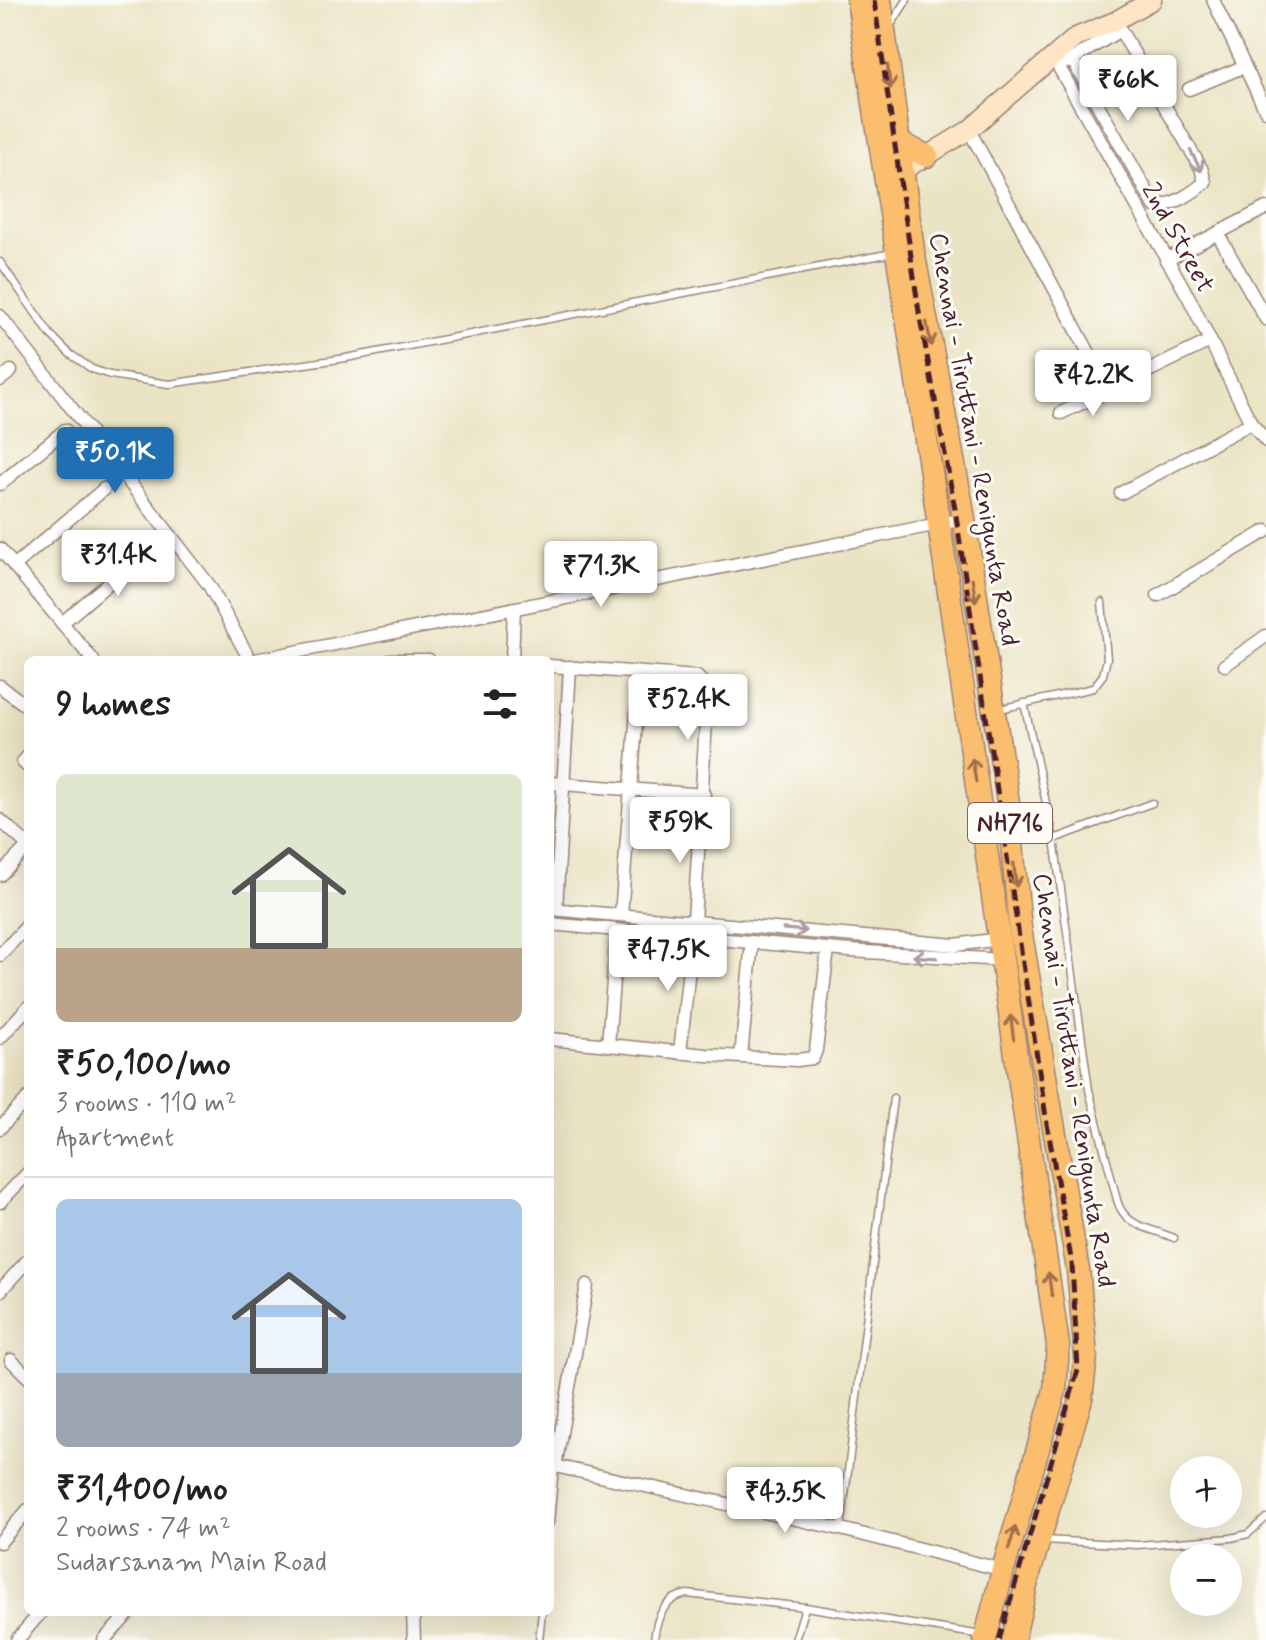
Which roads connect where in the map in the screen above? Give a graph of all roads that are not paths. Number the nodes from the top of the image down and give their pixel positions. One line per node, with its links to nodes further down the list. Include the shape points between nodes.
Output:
1 (858, 0): 8 (highway, Chennai - Tiruttani - Renigunta Road / NH716)
2 (880, 0): 7 (highway, Chennai - Tiruttani - Renigunta Road / NH716)
3 (907, 0): 7 (lane)
4 (1152, 0): 6 (street)
5 (1213, 0): 11 (street)
6 (1118, 25): 9 (street); 9 (street, one-way to 9, via 1201,168 1205,182 1198,188 1163,207 1155,206); 10 (street, via 1076,37)
7 (885, 35): 8 (lane); 15 (highway, Chennai - Tiruttani - Renigunta Road / NH716, one-way to 15)
8 (863, 42): 17 (highway, Chennai - Tiruttani - Renigunta Road / NH716)
9 (1072, 59): 10 (street)
10 (1055, 61): 14 (street); 21 (street, 2nd Street)
11 (1243, 67): 12 (street); 13 (street)
12 (1189, 89)
13 (1266, 111)
14 (969, 130): 16 (street); 28 (street)
15 (897, 142): 16 (highway); 17 (highway, Chennai - Tiruttani - Renigunta Road / NH716)
16 (927, 156): 17 (street)
17 (893, 173): 20 (highway, Chennai - Tiruttani - Renigunta Road / NH716); 36 (highway, Chennai - Tiruttani - Renigunta Road / NH716, one-way to 36)
18 (1266, 208): 19 (street)
19 (1218, 234): 21 (street); 24 (street)
20 (896, 253): 22 (lane, via 346,358 169,384 110,375 70,354); 37 (highway, Chennai - Tiruttani - Renigunta Road / NH716)
21 (1166, 260): 25 (street, 2nd Street)
22 (0, 262)
23 (0, 316): 48 (street, via 209,585)
24 (1266, 319)
25 (1210, 341): 28 (street); 30 (street, 2nd Street)
26 (11, 371): 27 (street)
27 (0, 380)
28 (1109, 390): 29 (street)
29 (1061, 413)
30 (1251, 423): 32 (street, 2nd Street); 35 (street)
31 (65, 430): 33 (street)
32 (1266, 441)
33 (0, 484)
34 (104, 489): 41 (street)
35 (1121, 493)
36 (964, 519): 37 (street); 58 (highway, Chennai - Tiruttani - Renigunta Road / NH716, one-way to 58)
37 (939, 524): 44 (street); 80 (highway, Chennai - Tiruttani - Renigunta Road / NH716, one-way to 37)
38 (1266, 531): 42 (street)
39 (152, 546): 45 (street)
40 (0, 549): 41 (street)
41 (14, 566): 45 (street)
42 (1158, 595)
43 (1102, 602): 56 (lane, via 1107,659 1093,688)
44 (514, 608): 49 (street); 50 (street)
45 (62, 623): 47 (street)
46 (1266, 636): 51 (street)
47 (90, 656)
48 (250, 656)
49 (272, 656)
50 (512, 656)
51 (1225, 665)
52 (554, 666): 53 (street)
53 (570, 667): 54 (street); 60 (street)
54 (640, 673): 61 (street); 62 (street, via 697,677 708,688)
55 (0, 686): 57 (street)
56 (1024, 703): 58 (lane); 65 (lane)
57 (24, 704)
58 (992, 711): 105 (highway, Chennai - Tiruttani - Renigunta Road / NH716, one-way to 105, via 1008,802 1020,928 1078,1270 1086,1356 1081,1399)
59 (554, 783): 60 (street)
60 (564, 784): 61 (street); 69 (street)
61 (631, 789): 62 (street); 71 (street)
62 (704, 795): 72 (street)
63 (1152, 803): 65 (lane)
64 (0, 820): 66 (street)
65 (1054, 839): 94 (lane, via 1089,1090 1121,1213)
66 (24, 841)
67 (24, 849): 68 (street)
68 (0, 875)
69 (554, 898)
70 (554, 909): 71 (street)
71 (621, 915): 72 (street)
72 (694, 921): 76 (street, one-way to 76); 77 (street)
73 (24, 929): 82 (street)
74 (554, 929): 75 (street)
75 (617, 930): 77 (street); 86 (street)
76 (856, 935): 80 (street); 81 (street)
77 (692, 938): 78 (street); 87 (street)
78 (752, 942): 79 (street); 88 (street)
79 (828, 949): 81 (street); 88 (street, via 813,1058)
80 (1001, 950): 81 (street, one-way to 81); 107 (highway, Chennai - Tiruttani - Renigunta Road / NH716, one-way to 80, via 1055,1390 1058,1345)
81 (855, 951)
82 (0, 955)
83 (24, 1011): 84 (street)
84 (0, 1038)
85 (554, 1039): 86 (street)
86 (608, 1045): 87 (street)
87 (680, 1053): 88 (street)
88 (741, 1057)
89 (893, 1098): 104 (lane)
90 (24, 1102): 91 (street)
91 (0, 1128)
92 (24, 1177): 93 (street)
93 (0, 1202)
94 (1174, 1238)
95 (24, 1264): 97 (street)
96 (587, 1285): 100 (street)
97 (0, 1291)
98 (11, 1360): 99 (street)
99 (24, 1373)
100 (554, 1456)
101 (554, 1466): 104 (street)
102 (24, 1515): 106 (street)
103 (1266, 1518): 105 (lane, via 1248,1534 1231,1538 1137,1545)
104 (841, 1529): 107 (street)
105 (1040, 1540): 108 (highway, Chennai - Tiruttani - Renigunta Road / NH716)
106 (0, 1542)
107 (1003, 1570): 108 (street); 114 (highway, Chennai - Tiruttani - Renigunta Road / NH716)
108 (1028, 1577): 121 (highway, Chennai - Tiruttani - Renigunta Road / NH716)
109 (805, 1607): 114 (lane); 119 (lane, via 677,1596 662,1610); 120 (lane)
110 (38, 1616): 115 (street)
111 (126, 1616): 116 (street)
112 (413, 1616): 117 (street)
113 (542, 1616): 118 (lane)
114 (986, 1638)
115 (17, 1640)
116 (104, 1640)
117 (414, 1640)
118 (539, 1640)
119 (654, 1640)
120 (795, 1640)
121 (1013, 1640)

